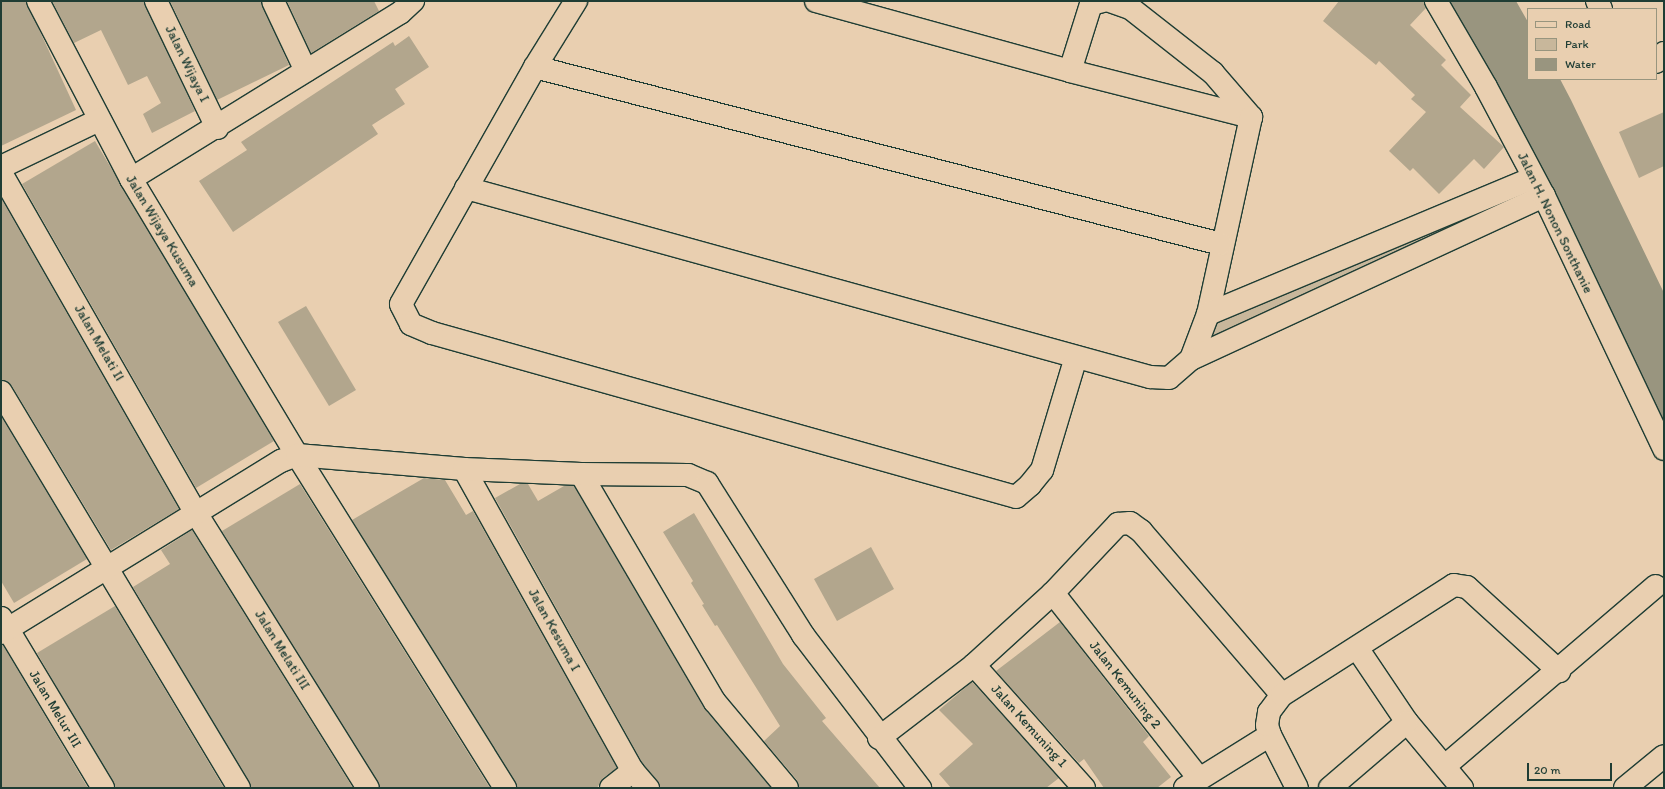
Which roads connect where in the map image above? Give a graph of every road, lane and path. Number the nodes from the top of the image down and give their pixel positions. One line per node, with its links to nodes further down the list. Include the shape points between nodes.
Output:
1 (38, 1): 16 (street, Jalan Wijaya Kusuma)
2 (156, 1): 17 (street, Jalan Wijaya I)
3 (273, 1): 13 (street)
4 (576, 1): 12 (street)
5 (816, 1): 14 (street)
6 (1104, 1): 14 (street, via 1092,4)
7 (1110, 1): 15 (street, via 1130,8 1213,73)
8 (1436, 1): 21 (street, Jalan H. Nonon Sonthanie, via 1486,87)
9 (403, 5): 13 (street)
10 (1664, 53): 11 (street)
11 (1657, 61)
12 (535, 67): 22 (street); 24 (street)
13 (306, 71): 17 (street)
14 (1070, 71): 15 (street)
15 (1251, 117): 24 (street)
16 (99, 120): 18 (street); 20 (street, Jalan Wijaya Kusuma)
17 (218, 128): 20 (street)
18 (1, 167)
19 (1, 173): 34 (street, Jalan Melati II)
20 (130, 180): 31 (street, Jalan Wijaya Kusuma)
21 (1538, 187): 23 (street); 25 (street); 30 (street, Jalan H. Nonon Sonthanie)
22 (466, 188): 27 (street); 27 (street, via 401,304 411,324 439,336 1008,494 1016,496 1030,485 1042,470)
23 (1393, 235): 25 (street); 26 (street)
24 (1221, 244): 26 (street)
25 (1405, 260): 28 (street)
26 (1208, 314): 28 (street)
27 (1076, 357): 28 (street, via 1150,377 1169,378)
28 (1191, 359)
29 (1, 392): 35 (street)
30 (1664, 449)
31 (297, 455): 32 (street); 34 (street, via 281,461); 53 (street, Jalan Wijaya Kusuma)
32 (464, 469): 33 (street); 48 (street, Jalan Kesuma I)
33 (581, 474): 45 (street, via 688,475 707,483 803,635); 56 (street, via 715,702)
34 (196, 512): 35 (street); 52 (street, Jalan Melati III)
35 (108, 568): 38 (street); 51 (street)
36 (1656, 586): 41 (street)
37 (1053, 593): 40 (street); 42 (street, via 1118,524 1130,523 1141,532); 49 (street, Jalan Kemuning 2)
38 (3, 627): 50 (street, Jalan Melur III)
39 (1357, 648): 41 (street, via 1458,585 1476,595); 42 (street); 43 (street)
40 (974, 665): 45 (street); 58 (street, Jalan Kemuning 1)
41 (1559, 671): 47 (street)
42 (1282, 695): 44 (street, via 1268,712 1267,725)
43 (1407, 722): 47 (street); 60 (street)
44 (1270, 735): 49 (street); 59 (street)
45 (879, 738): 57 (street)
46 (1664, 756): 62 (street)
47 (1445, 766): 61 (street)
48 (633, 771): 54 (street); 55 (street, Jalan Kesuma I)
49 (1192, 783)
50 (103, 788)
51 (239, 788)
52 (368, 788)
53 (504, 788)
54 (611, 788)
55 (648, 788)
56 (787, 788)
57 (920, 788)
58 (1084, 788)
59 (1297, 788)
60 (1330, 788)
61 (1462, 788)
62 (1624, 788)

